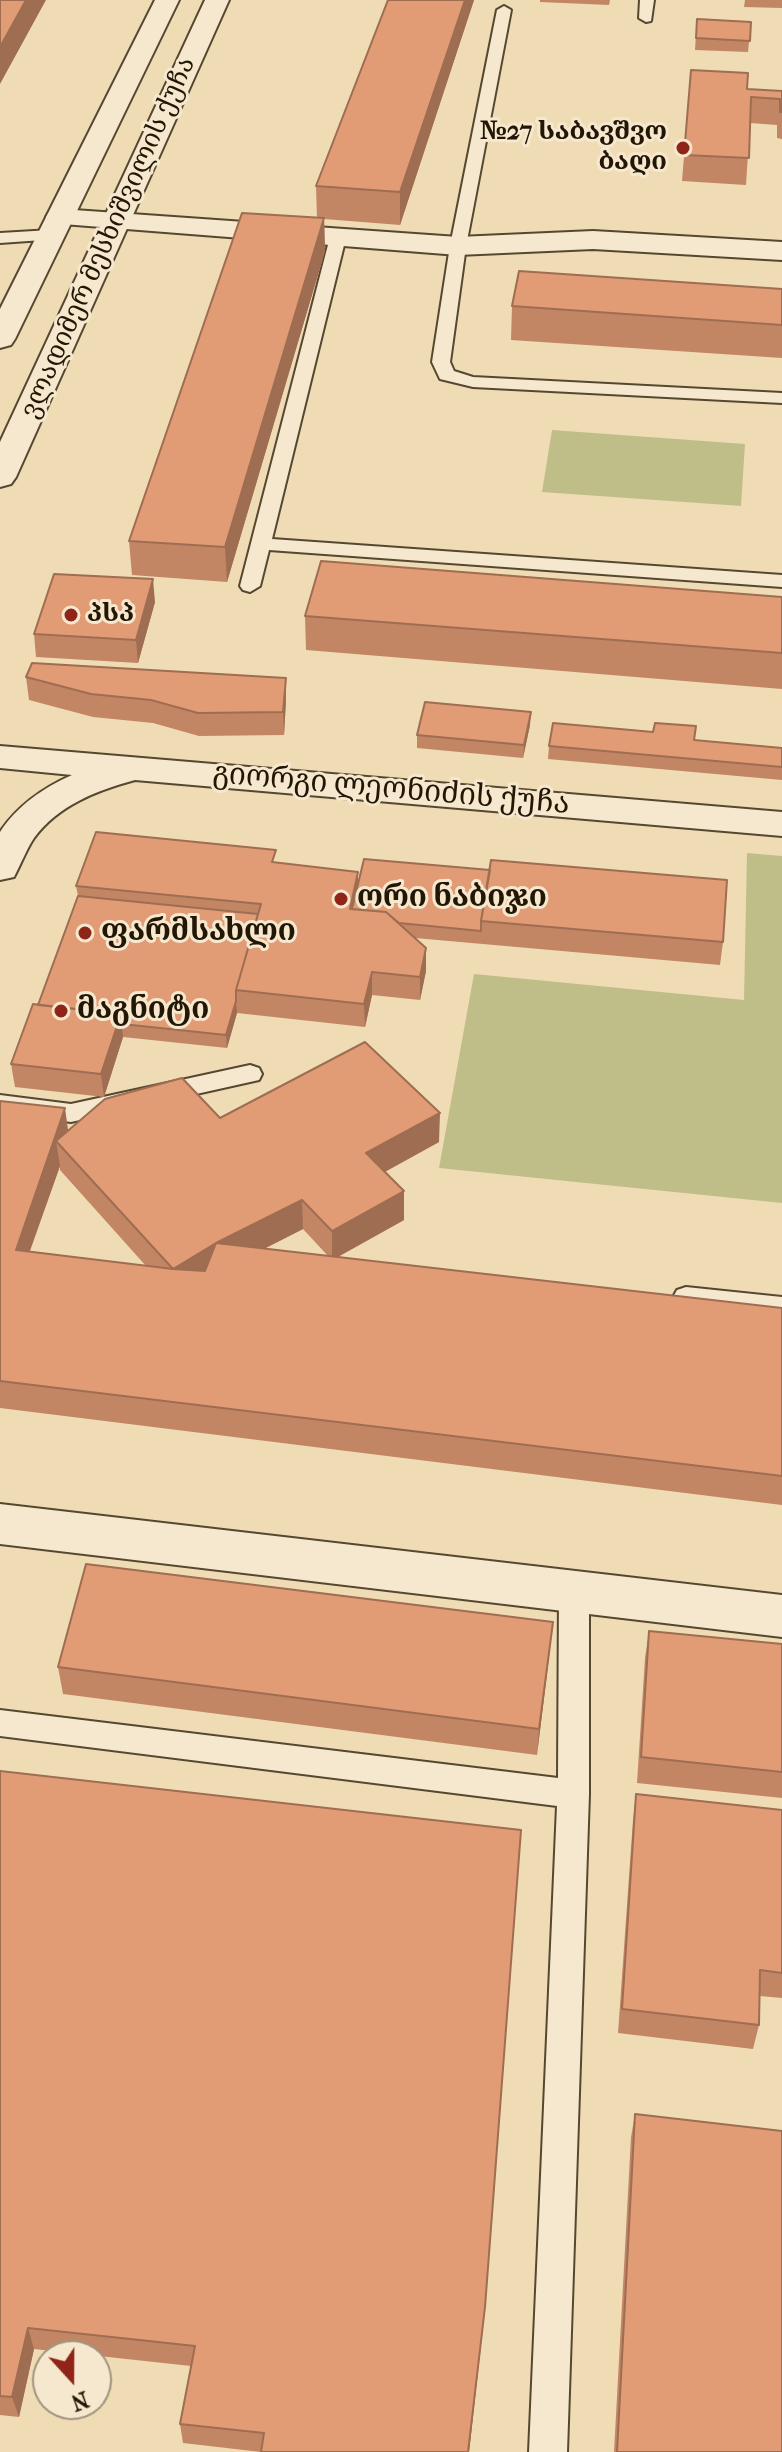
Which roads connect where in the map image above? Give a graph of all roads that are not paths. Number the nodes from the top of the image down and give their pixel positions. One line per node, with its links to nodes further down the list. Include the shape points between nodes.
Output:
1 (167, 0): 7 (street, ვლადიმერ მესხიშვილის ქუჩა)
2 (217, 0): 6 (street, ვლადიმერ მესხიშვილის ქუჩა)
3 (647, 0): 5 (lane)
4 (504, 10): 10 (lane)
5 (646, 18)
6 (117, 220): 7 (street); 8 (street); 14 (street, ვლადიმერ მესხიშვილის ქუჩა)
7 (56, 226): 9 (lane); 12 (street, ვლადიმერ მესხიშვილის ქუჩა)
8 (338, 237): 10 (street); 15 (lane)
9 (0, 238)
10 (458, 246): 11 (street, via 593,240); 13 (lane, via 441,362 446,375 473,382)
11 (782, 251)
12 (0, 339)
13 (782, 398)
14 (0, 477)
15 (263, 544): 16 (lane); 17 (lane)
16 (782, 581)
17 (250, 586)
18 (0, 757): 19 (street, გიორგი ლეონიძის ქუჩა)
19 (156, 770): 20 (street, გიორგი ლეონიძის ქუჩა); 21 (street, via 107,773 41,808)
20 (782, 824)
21 (3, 851)
22 (250, 1074): 23 (lane, via 71,1113)
23 (0, 1104)
24 (657, 1294): 25 (lane)
25 (782, 1307)
26 (0, 1524): 27 (street)
27 (574, 1592): 28 (street); 30 (lane)
28 (782, 1616)
29 (0, 1723): 30 (lane)
30 (573, 1794): 31 (lane)
31 (548, 2452)

